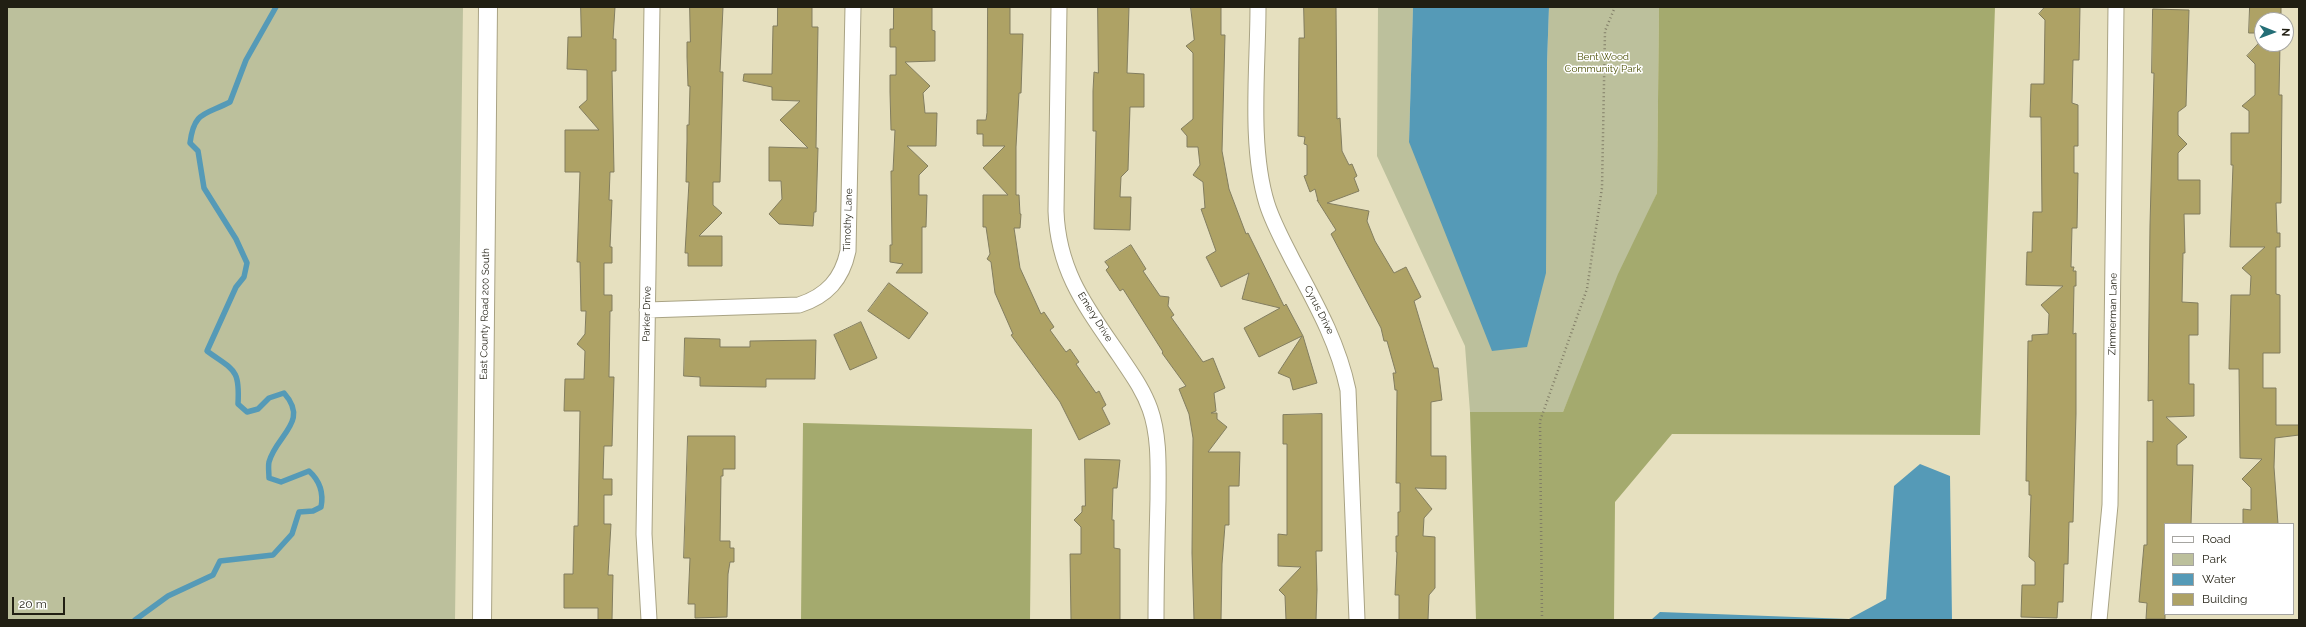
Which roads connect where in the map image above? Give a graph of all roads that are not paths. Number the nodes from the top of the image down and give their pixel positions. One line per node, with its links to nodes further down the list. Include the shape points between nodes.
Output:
1 (488, 7): 8 (street, East County Road 200 South)
2 (652, 7): 7 (street, Parker Drive)
3 (853, 7): 7 (street, Timothy Lane, via 848,251 838,280 827,292 799,305)
4 (1059, 7): 10 (street, Emery Drive, via 1056,211 1058,245 1064,264 1081,298 1137,380 1156,431)
5 (1258, 7): 11 (street, Cyrus Drive, via 1257,148 1262,186 1274,222 1330,332 1344,370 1348,390)
6 (2116, 7): 12 (street, Zimmerman Lane, via 2110,505)
7 (648, 310): 9 (street, Parker Drive, via 644,534)
8 (482, 620)
9 (650, 620)
10 (1156, 620)
11 (1357, 620)
12 (2099, 620)

